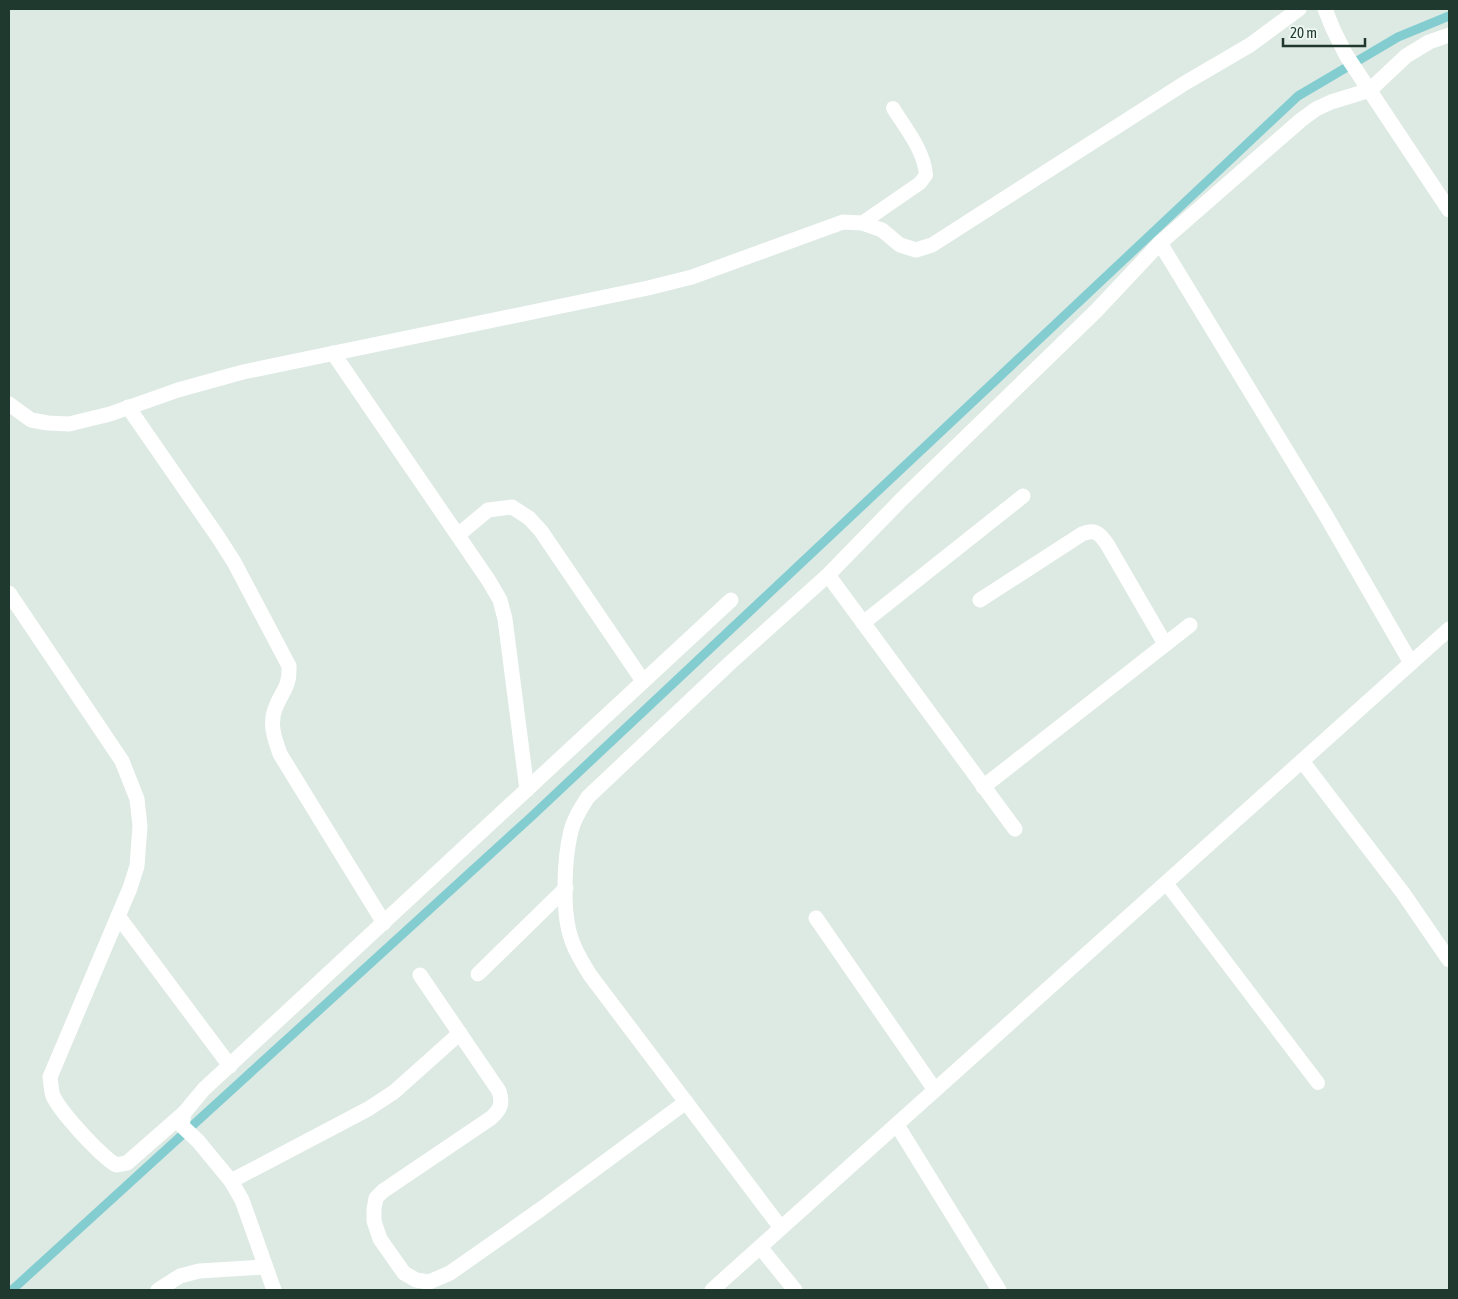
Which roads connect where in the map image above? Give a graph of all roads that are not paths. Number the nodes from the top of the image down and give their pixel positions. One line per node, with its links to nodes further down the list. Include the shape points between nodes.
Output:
1 (1299, 9): 7 (street, via 1250,45 932,245 916,250 900,245 882,230)
2 (1325, 9): 4 (street, via 1346,55)
3 (1449, 35): 4 (street, via 1406,56)
4 (1366, 84): 6 (street); 8 (street, via 1316,108)
5 (892, 108): 7 (lane, via 921,153 926,175 920,183)
6 (1449, 210)
7 (862, 223): 9 (street, via 843,222 692,276 648,288)
8 (1160, 243): 14 (street, via 1096,311); 22 (street, via 1325,514)
9 (333, 353): 11 (street, via 242,372); 13 (street)
10 (9, 404): 11 (street, via 30,420 69,424)
11 (128, 407): 32 (street, via 223,545 289,666 290,679 274,710 272,722 280,754)
12 (1023, 496): 18 (street)
13 (458, 536): 23 (street, via 488,510 512,507 528,518 541,532); 26 (street, via 500,600)
14 (828, 575): 18 (street); 29 (street, via 588,797 571,831)
15 (9, 593): 30 (street, via 122,761 137,799 140,826 137,866)
16 (730, 600): 23 (street)
17 (980, 600): 21 (street, via 1082,534 1093,531 1107,544)
18 (863, 623): 25 (street)
19 (1190, 625): 21 (street)
20 (1449, 629): 22 (street)
21 (1165, 644): 25 (street)
22 (1411, 663): 24 (street)
23 (643, 682): 26 (street)
24 (1302, 761): 28 (street); 33 (street)
25 (983, 787): 27 (street)
26 (527, 790): 32 (street)
27 (1014, 829)
28 (1166, 883): 38 (lane); 39 (street)
29 (566, 888): 34 (street); 40 (street, via 566,919 578,954 590,975)
30 (118, 916): 37 (street); 41 (street, via 50,1076 53,1094 59,1107 106,1159 116,1165 127,1164)
31 (816, 918): 39 (street)
32 (384, 923): 37 (street)
33 (1449, 960)
34 (478, 974)
35 (420, 975): 36 (street)
36 (460, 1034): 40 (street, via 499,1091 502,1101 499,1110 382,1191 376,1198 374,1209 380,1239 404,1273 416,1280 429,1282 450,1273); 43 (street, via 394,1092 368,1109)
37 (230, 1066): 41 (street, via 204,1089)
38 (1318, 1083)
39 (936, 1090): 42 (street)
40 (686, 1102): 44 (street)
41 (183, 1120): 43 (street)
42 (897, 1125): 44 (street); 51 (street)
43 (231, 1181): 46 (street, via 242,1200)
44 (781, 1228): 45 (street)
45 (760, 1247): 49 (street); 50 (street)
46 (265, 1267): 47 (street, via 199,1271 180,1276); 48 (street)
47 (158, 1290)
48 (274, 1290)
49 (712, 1290)
50 (795, 1290)
51 (999, 1290)

